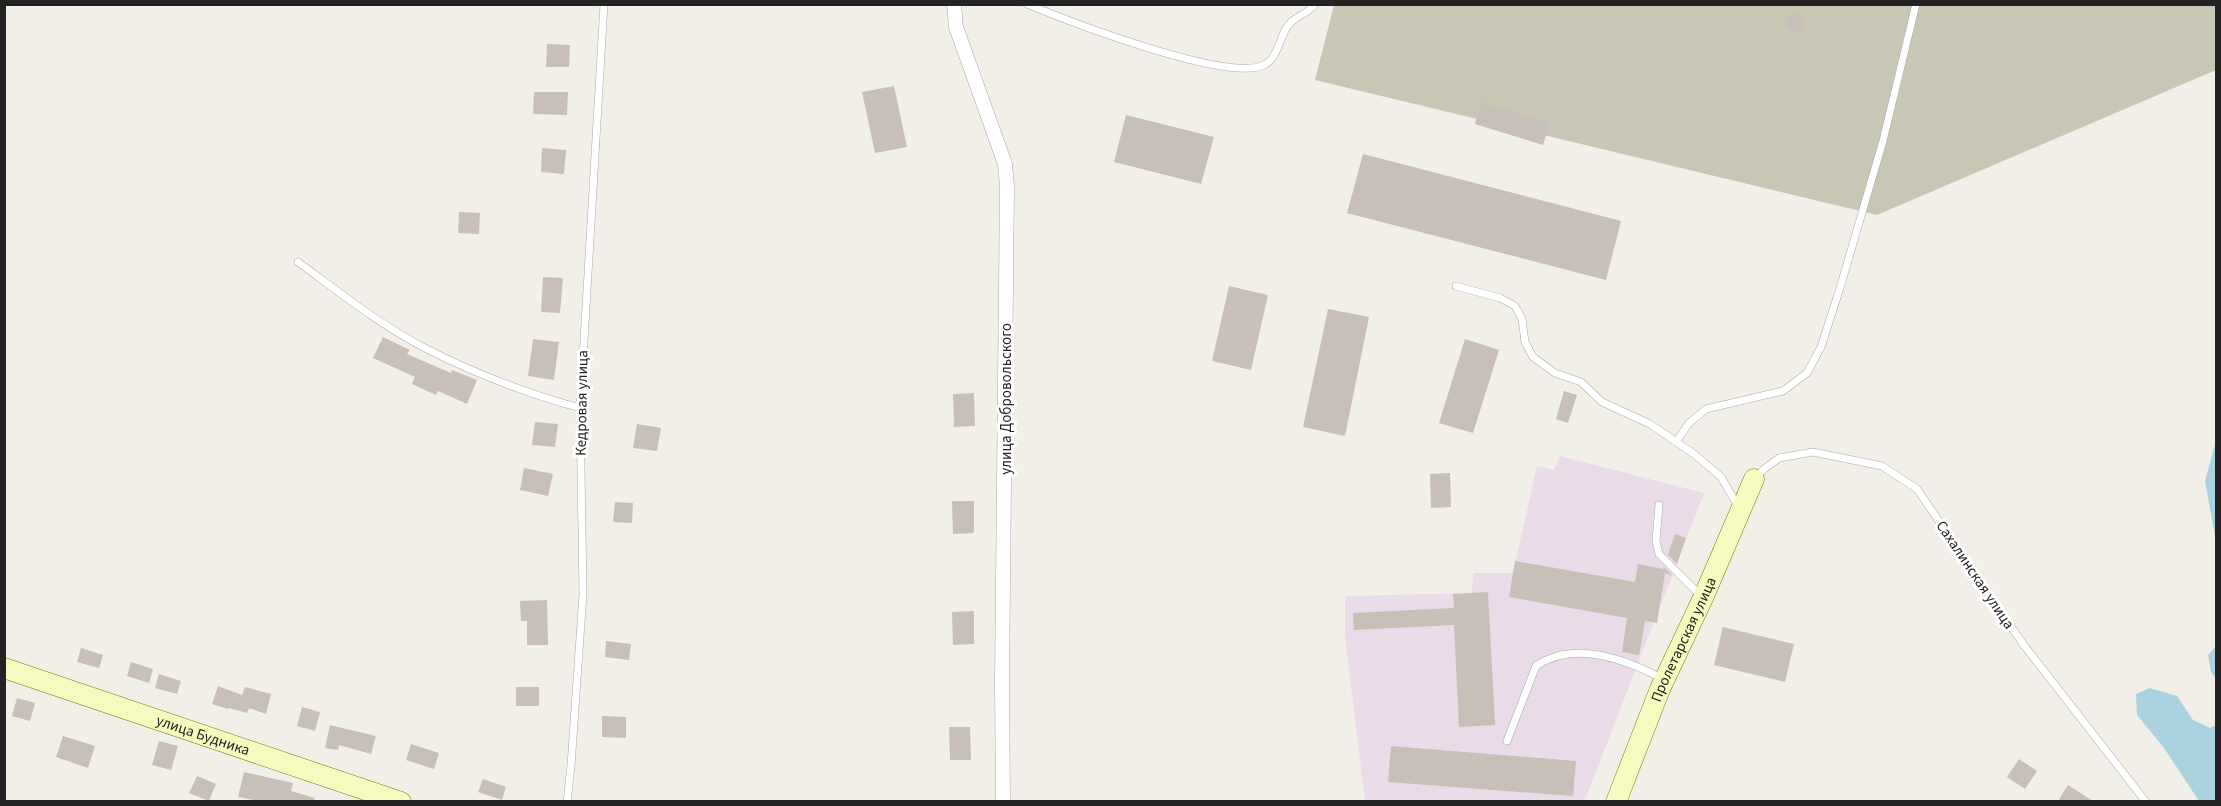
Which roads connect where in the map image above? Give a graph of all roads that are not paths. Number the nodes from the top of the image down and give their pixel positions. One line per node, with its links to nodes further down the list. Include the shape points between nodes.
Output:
1 (604, 4): 8 (lane, Кедровая улица)
2 (954, 4): 19 (street, улица Добровольского, via 956,27 1005,164 1007,186)
3 (1027, 4): 4 (lane, via 1082,26 1232,69 1250,69 1273,58 1286,28)
4 (1315, 4)
5 (1916, 4): 9 (lane, via 1883,141 1847,265 1821,347 1807,374 1783,391 1706,409 1689,423)
6 (298, 262): 8 (lane, via 423,347 528,394)
7 (1456, 286): 9 (lane, via 1515,306 1533,357 1554,373 1581,382 1602,402 1650,424)
8 (580, 408): 18 (lane, Кедровая улица, via 583,594)
9 (1677, 442): 12 (lane, via 1721,477)
10 (1754, 479): 12 (street, Пролетарская улица); 21 (lane, Сахалинская улица, via 1779,458 1813,452 1882,466 1917,489 2023,644)
11 (1659, 505): 13 (lane, via 1659,554)
12 (1740, 510): 13 (street, Пролетарская улица)
13 (1703, 598): 15 (street, Пролетарская улица)
14 (4, 668): 17 (street, улица Будника)
15 (1665, 680): 16 (lane, via 1636,664 1593,654 1547,658 1536,666); 20 (street, Пролетарская улица)
16 (1507, 741)
17 (401, 801)
18 (567, 801)
19 (1003, 801)
20 (1616, 801)
21 (2146, 801)

